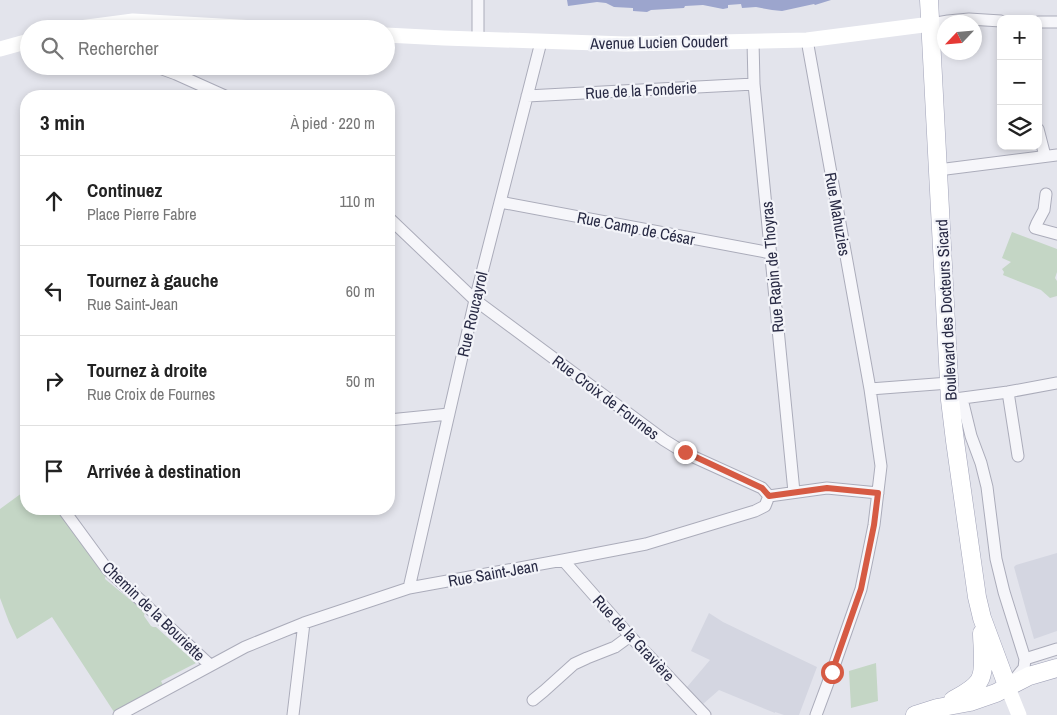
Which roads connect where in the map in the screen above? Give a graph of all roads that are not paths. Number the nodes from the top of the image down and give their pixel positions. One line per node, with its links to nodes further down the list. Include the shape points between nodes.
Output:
1 (478, 0): 8 (street)
2 (929, 0): 6 (main road, Boulevard des Docteurs Sicard)
3 (997, 21): 6 (street, via 969,19)
4 (1042, 22): 5 (street)
5 (1057, 22)
6 (930, 24): 9 (main road, Avenue Lucien Coudert); 20 (main road, Boulevard des Docteurs Sicard)
7 (395, 35): 8 (main road, Avenue Lucien Coudert)
8 (478, 40): 11 (main road, Avenue Lucien Coudert)
9 (806, 40): 10 (main road, Avenue Lucien Coudert); 28 (street, Rue Mahuzies)
10 (753, 41): 11 (main road, Avenue Lucien Coudert); 15 (street, Rue Rapin de Thoyras)
11 (541, 42): 17 (street, Rue Roucayrol)
12 (20, 43): 13 (main road)
13 (0, 49)
14 (178, 75): 16 (street)
15 (754, 84): 17 (street, Rue de la Fonderie); 25 (street, Rue Rapin de Thoyras)
16 (212, 90)
17 (527, 96): 22 (street, Rue Roucayrol)
18 (1042, 137): 19 (street)
19 (1051, 155): 20 (street)
20 (938, 170): 30 (main road, Boulevard des Docteurs Sicard)
21 (1046, 194): 24 (street, via 1044,210 1035,228)
22 (500, 202): 25 (street, Rue Camp de César); 26 (street, Rue Roucayrol)
23 (395, 224): 26 (street, Rue Croix de Fournes)
24 (1057, 234)
25 (771, 254): 35 (street, Rue Rapin de Thoyras)
26 (475, 300): 31 (street, Rue Roucayrol); 36 (street, Rue Croix de Fournes, via 664,440 762,488)
27 (1057, 384): 29 (street)
28 (870, 389): 30 (street); 34 (street, Rue Mahuzies, via 881,466)
29 (1008, 392): 30 (street); 33 (street)
30 (954, 394): 40 (main road, Boulevard des Docteurs Sicard, via 955,441); 44 (street, via 986,483 996,560)
31 (449, 414): 32 (street); 39 (street, Rue Roucayrol)
32 (395, 419)
33 (1018, 456)
34 (879, 487): 35 (street); 54 (street, Rue Mahuzies, via 861,589)
35 (794, 492): 36 (street)
36 (769, 496): 38 (street, Rue Saint-Jean, via 765,506 755,511 646,544)
37 (68, 515): 45 (street, Chemin de la Bouriette, via 108,568)
38 (563, 560): 39 (street, Rue Saint-Jean); 42 (street, Rue de la Gravière)
39 (409, 588): 41 (street, Rue Saint-Jean)
40 (982, 618): 47 (main road, Boulevard des Docteurs Sicard); 49 (main road, Boulevard des Docteurs Sicard, via 983,674 970,690)
41 (304, 623): 45 (street, Rue Saint-Jean); 52 (street)
42 (630, 636): 48 (street, via 615,647 587,658 572,659); 53 (street, Rue de la Gravière)
43 (1057, 649): 44 (street)
44 (1025, 660): 47 (street, via 1024,668)
45 (210, 665): 51 (street, Rue Saint-Jean)
46 (1057, 668): 47 (main road, via 1029,676)
47 (1008, 688): 50 (main road); 56 (main road)
48 (533, 700)
49 (937, 708): 50 (main road); 55 (main road)
50 (970, 708)
51 (119, 715)
52 (293, 715)
53 (705, 715)
54 (816, 715)
55 (915, 715)
56 (1019, 715)

